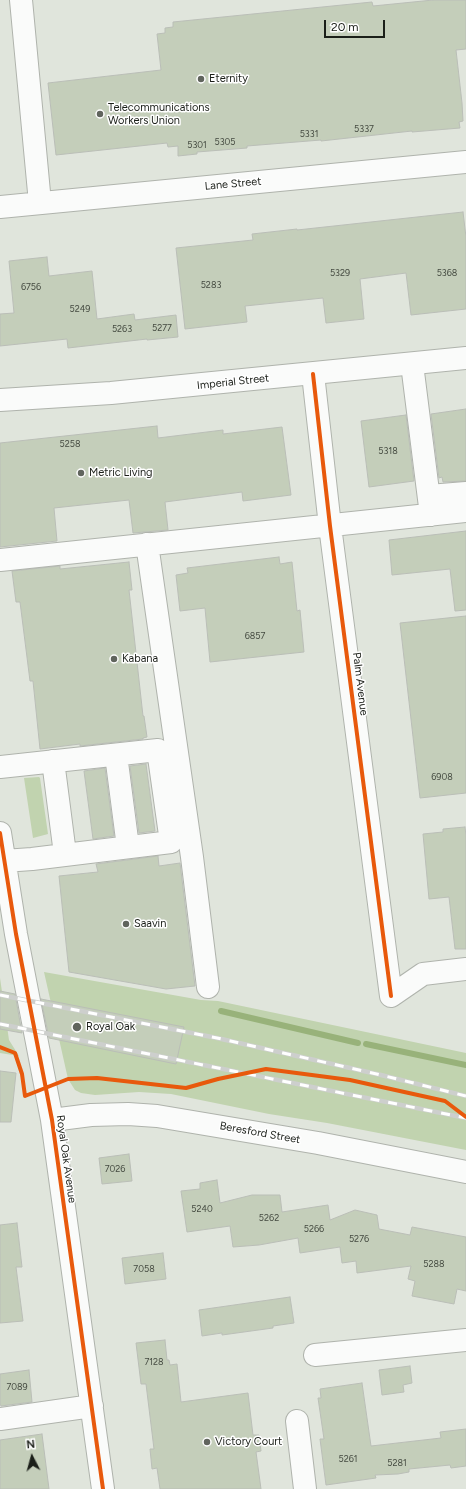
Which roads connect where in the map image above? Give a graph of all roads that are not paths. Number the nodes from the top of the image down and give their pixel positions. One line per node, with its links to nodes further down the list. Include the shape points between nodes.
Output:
1 (20, 0): 3 (street)
2 (466, 162): 3 (street, Lane Street)
3 (40, 203): 4 (street, Lane Street)
4 (0, 207)
5 (466, 358): 6 (street, Imperial Street)
6 (412, 364): 7 (street, Imperial Street); 10 (street)
7 (313, 374): 8 (street, Imperial Street, via 111,393); 12 (street, Palm Avenue)
8 (0, 400)
9 (466, 493): 10 (street)
10 (430, 506): 11 (street); 12 (street)
11 (466, 511)
12 (330, 526): 13 (street); 22 (street, Palm Avenue, via 391,996 423,974)
13 (147, 544): 14 (street); 23 (street)
14 (0, 560)
15 (116, 755): 16 (street); 19 (street); 19 (street, via 158,750 171,842)
16 (53, 762): 17 (street); 20 (street)
17 (0, 767)
18 (0, 833): 21 (street, Royal Oak Avenue)
19 (128, 847): 20 (street)
20 (65, 854): 21 (street)
21 (4, 861): 24 (street, Royal Oak Avenue)
22 (466, 969)
23 (208, 987)
24 (52, 1120): 25 (street, Beresford Street, via 92,1115 157,1116 318,1143); 28 (street, Royal Oak Avenue)
25 (466, 1172)
26 (466, 1340): 27 (street)
27 (315, 1355)
28 (92, 1406): 29 (street); 31 (street, Royal Oak Avenue)
29 (0, 1418)
30 (297, 1421): 32 (street)
31 (103, 1489)
32 (305, 1489)

